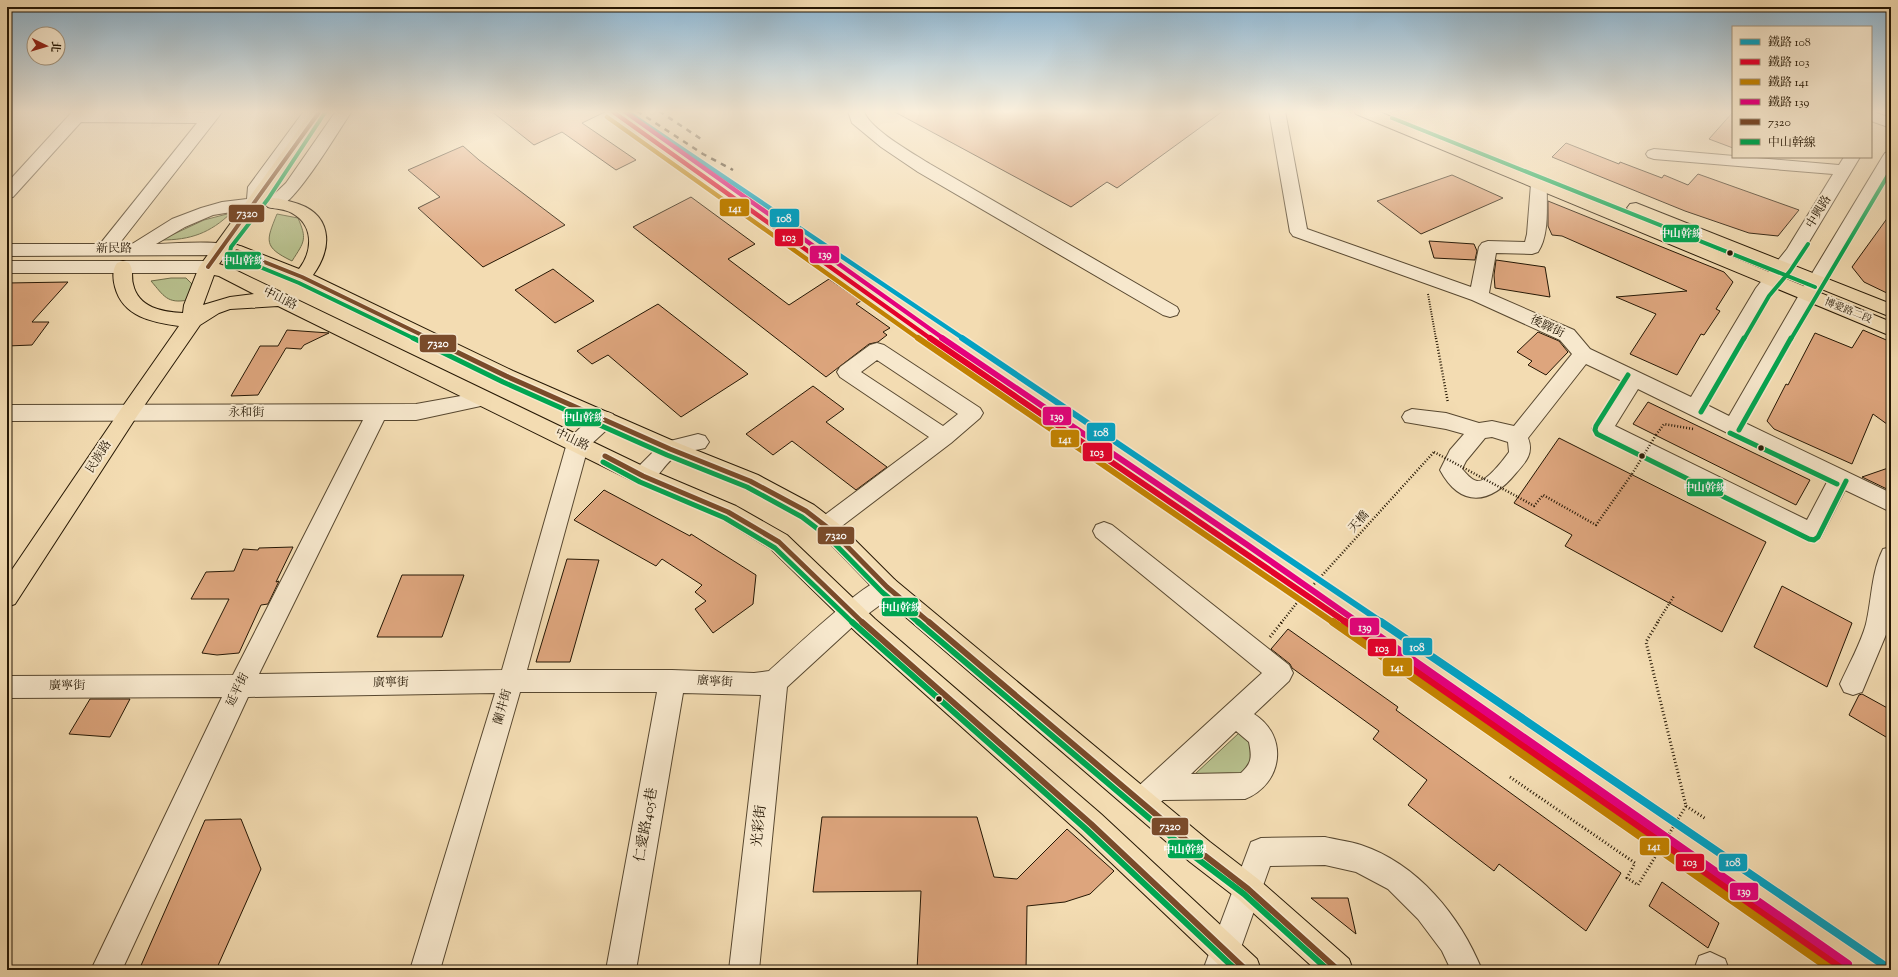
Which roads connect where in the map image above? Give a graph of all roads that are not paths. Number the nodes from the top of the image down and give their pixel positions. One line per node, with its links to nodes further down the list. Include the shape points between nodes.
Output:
1 (1891, 156): 30 (street)
2 (41, 157): 18 (street)
3 (179, 157): 21 (street)
4 (268, 157): 19 (street)
5 (288, 157): 17 (street)
6 (292, 157): 17 (main road)
7 (298, 157): 17 (main road)
8 (301, 157): 17 (street)
9 (316, 157): 20 (street)
10 (906, 157): 33 (street)
11 (1285, 157): 31 (street, 後驛街, via 1299,232)
12 (1473, 157): 16 (main road, 博愛路二段)
13 (1503, 157): 28 (main road, 博愛路二段)
14 (1704, 157): 15 (street)
15 (1848, 164): 28 (street, 中興路, via 1794,252)
16 (1539, 184): 28 (main road, 博愛路二段); 31 (street, via 1536,234 1532,248 1488,247)
17 (272, 188): 19 (street); 20 (street); 24 (main road, 民族路)
18 (7, 193)
19 (232, 204): 22 (street, via 178,223)
20 (279, 204): 24 (main road, 民族路); 29 (main road, via 298,209 314,223 316,229 317,253)
21 (106, 249): 22 (street, 新民路); 23 (street, 新民路)
22 (136, 249): 24 (street, 新民路)
23 (7, 250)
24 (229, 250): 27 (main road, 民族路); 29 (main road)
25 (7, 267): 26 (street, 新民路)
26 (123, 267): 27 (street, 新民路); 35 (main road, via 123,289 127,299 136,307 159,317)
27 (217, 269): 32 (main road, 中山路); 35 (main road, 民族路)
28 (1778, 273): 30 (main road, 博愛路二段); 41 (street, 中興路)
29 (302, 277): 39 (main road)
30 (1813, 288): 34 (main road, 博愛路二段); 36 (main road, 博愛路二段); 47 (street)
31 (1479, 296): 37 (street, 後驛街, via 1568,335)
32 (282, 300): 35 (main road, 民族路, via 252,299 236,302 214,308); 40 (main road, 中山路)
33 (1170, 311)
34 (1891, 311)
35 (193, 320): 44 (main road, 民族路)
36 (1891, 329)
37 (1583, 354): 38 (street, 後驛街); 50 (street)
38 (1634, 379): 41 (street, 後驛街); 55 (street, via 1602,429 1812,533)
39 (515, 380): 40 (main road); 46 (main road)
40 (483, 399): 42 (street, 永和街, via 416,412); 52 (main road, 中山路)
41 (1695, 408): 47 (street, 後驛街)
42 (376, 412): 44 (street, 永和街); 69 (street, 延平街)
43 (7, 413): 44 (street, 永和街)
44 (128, 414): 62 (main road, 民族路)
45 (1412, 417): 48 (street, via 1446,421)
46 (606, 419): 52 (street); 53 (main road)
47 (1733, 427): 55 (street, 後驛街)
48 (1479, 431): 50 (street, via 1504,430); 50 (street, via 1458,456 1451,470 1456,480 1475,489 1485,489 1499,480 1520,453)
49 (944, 437): 49 (street, via 973,413 877,350 847,372); 57 (street)
50 (1517, 437)
51 (698, 442): 53 (street)
52 (578, 443): 54 (main road, 中山路); 65 (street, 蘭井街)
53 (670, 449): 54 (street); 57 (main road, via 764,487 806,511)
54 (643, 476): 63 (main road, 中山路, via 728,512 779,542)
55 (1840, 478): 56 (street, 後驛街)
56 (1891, 503)
57 (826, 526): 61 (main road)
58 (1104, 531): 71 (street, via 1280,673)
59 (1891, 556): 60 (street)
60 (1888, 580): 64 (street)
61 (887, 587): 63 (street); 72 (main road)
62 (7, 597)
63 (852, 612): 67 (street); 74 (main road, 中山路, via 1091,824)
64 (1885, 629): 68 (street)
65 (511, 681): 66 (street, 廣寧街); 69 (street, 廣寧街); 76 (street, 蘭井街)
66 (672, 681): 67 (street, 廣寧街, via 754,684); 77 (street, 仁愛路405巷)
67 (775, 682): 78 (street, 光彩街)
68 (1853, 684)
69 (240, 686): 70 (street, 廣寧街); 75 (street, 延平街)
70 (7, 687)
71 (1235, 716): 72 (street); 72 (street, via 1259,734 1263,747 1262,769 1252,781 1245,786)
72 (1149, 794): 73 (main road, via 1200,852)
73 (1248, 889): 74 (street); 80 (main road); 81 (street, via 1261,852 1325,851 1360,859 1398,879 1428,909 1452,941)
74 (1221, 960): 79 (main road, 中山路)
75 (106, 970)
76 (425, 970)
77 (621, 970)
78 (744, 970)
79 (1246, 970)
80 (1338, 970)
81 (1467, 970)

